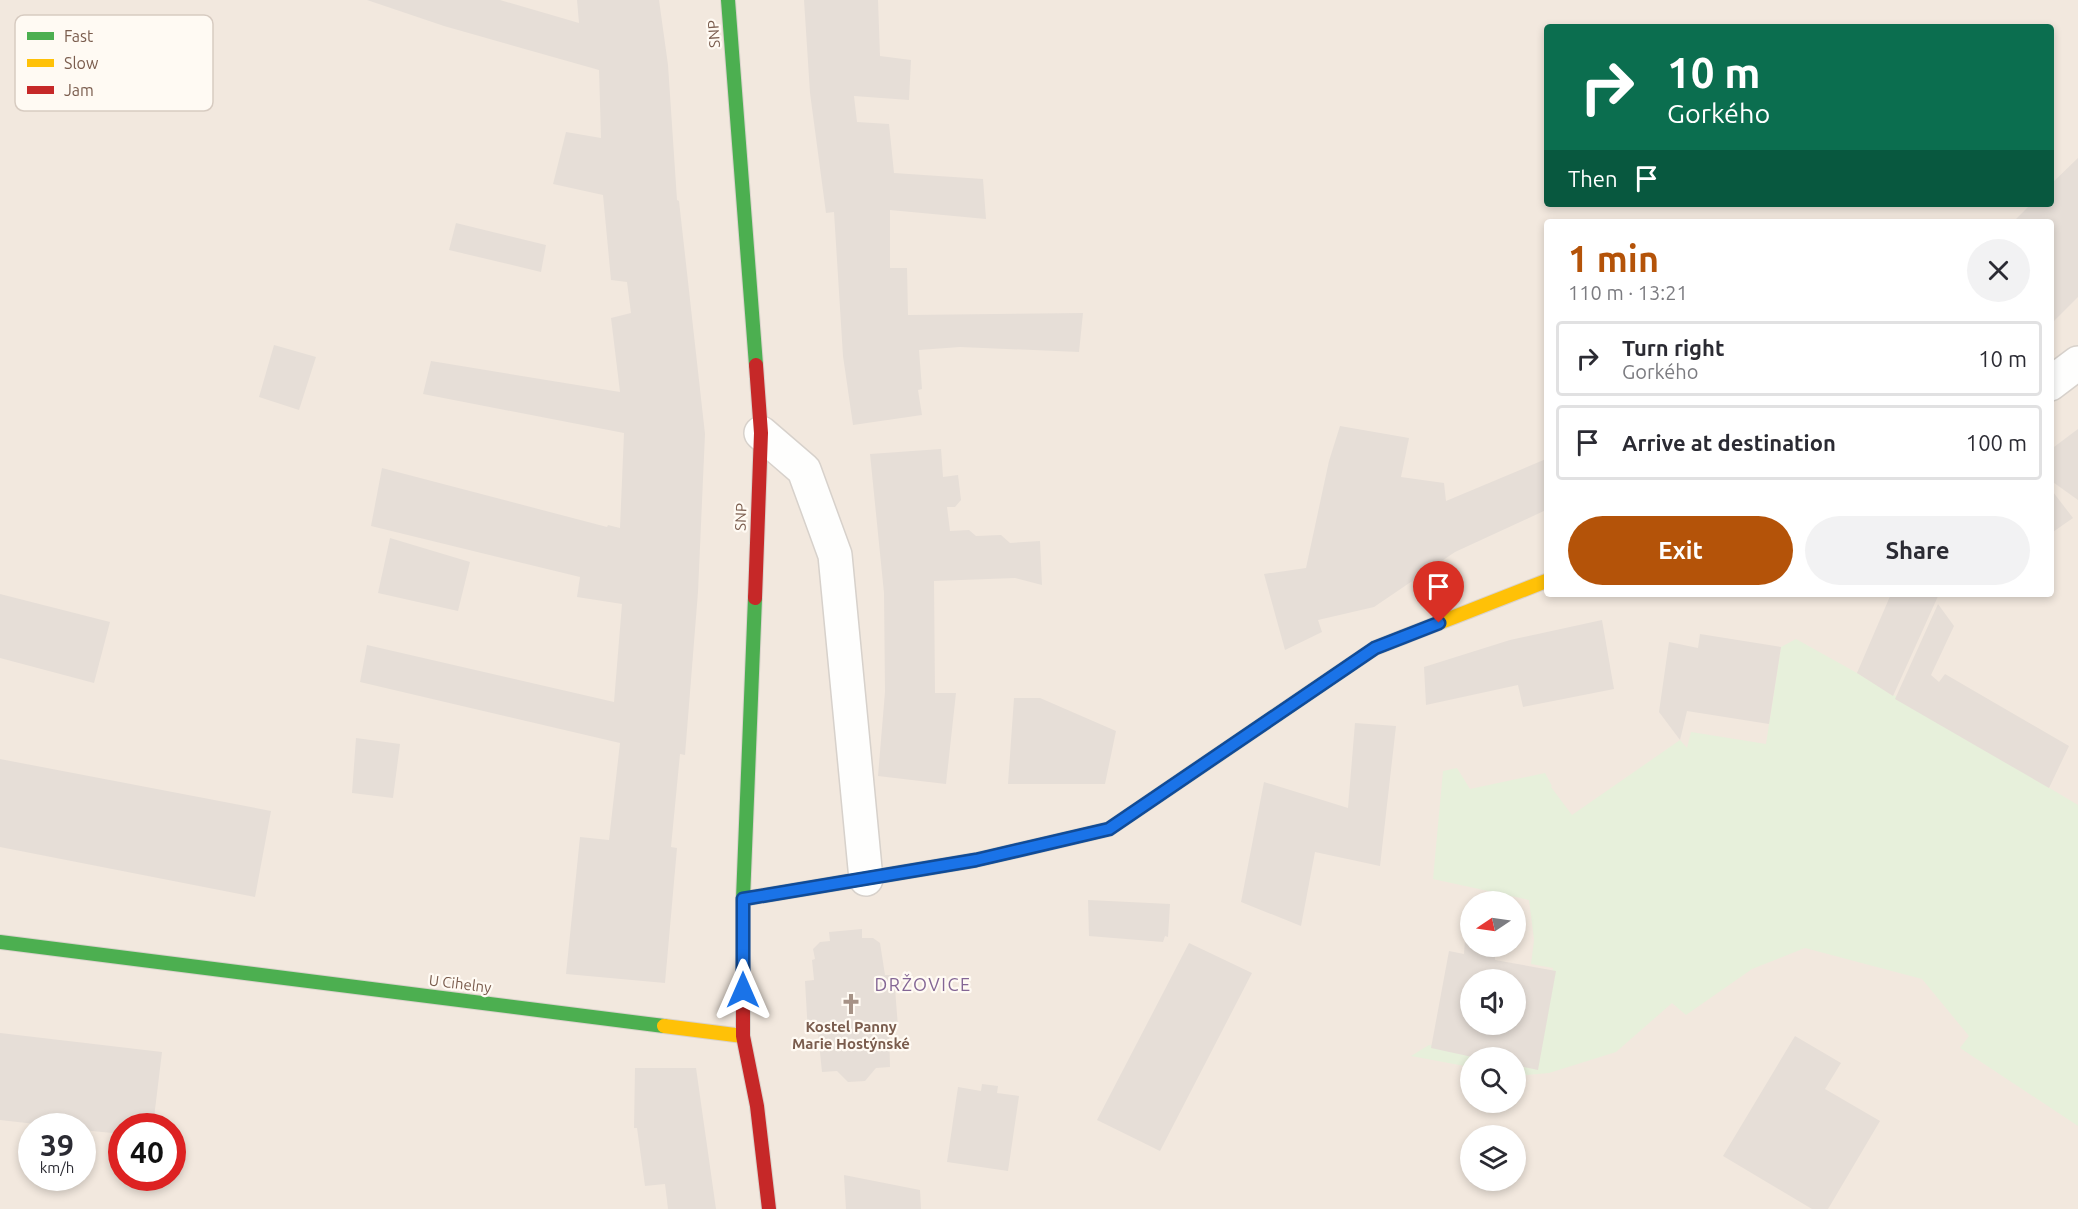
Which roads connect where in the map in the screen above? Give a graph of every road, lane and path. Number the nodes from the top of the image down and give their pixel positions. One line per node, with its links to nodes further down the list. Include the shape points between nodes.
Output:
1 (728, 0): 4 (street, SNP)
2 (2078, 363): 3 (street)
3 (2054, 381)
4 (761, 433): 6 (street, via 804,470 835,555); 7 (street, SNP)
5 (1544, 583): 6 (street, via 1375,648 1109,829 976,860)
6 (866, 879): 7 (street)
7 (743, 899): 9 (street, SNP)
8 (0, 942): 9 (street, U Cihelny)
9 (743, 1036): 10 (street, via 757,1106)
10 (769, 1209)

